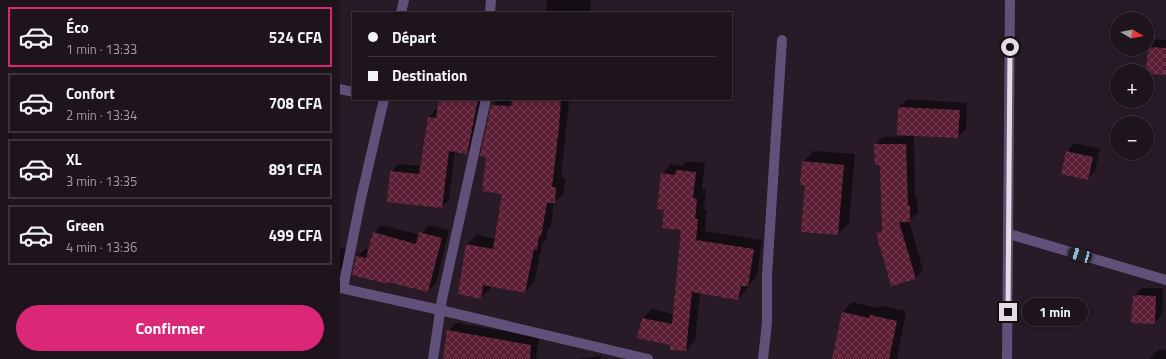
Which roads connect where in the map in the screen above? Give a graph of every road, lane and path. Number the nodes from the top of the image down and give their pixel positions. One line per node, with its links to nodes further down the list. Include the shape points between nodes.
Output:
1 (404, 0): 4 (street)
2 (491, 0): 5 (street)
3 (1010, 0): 11 (street)
4 (401, 12)
5 (490, 12)
6 (782, 40): 17 (street)
7 (340, 89): 8 (street)
8 (352, 92)
9 (384, 100): 13 (street)
10 (486, 100): 14 (street)
11 (1009, 234): 12 (street); 18 (street)
12 (1166, 280)
13 (341, 288): 14 (street)
14 (440, 310): 15 (street); 16 (street)
15 (433, 359)
16 (648, 359)
17 (763, 359)
18 (1007, 359)

